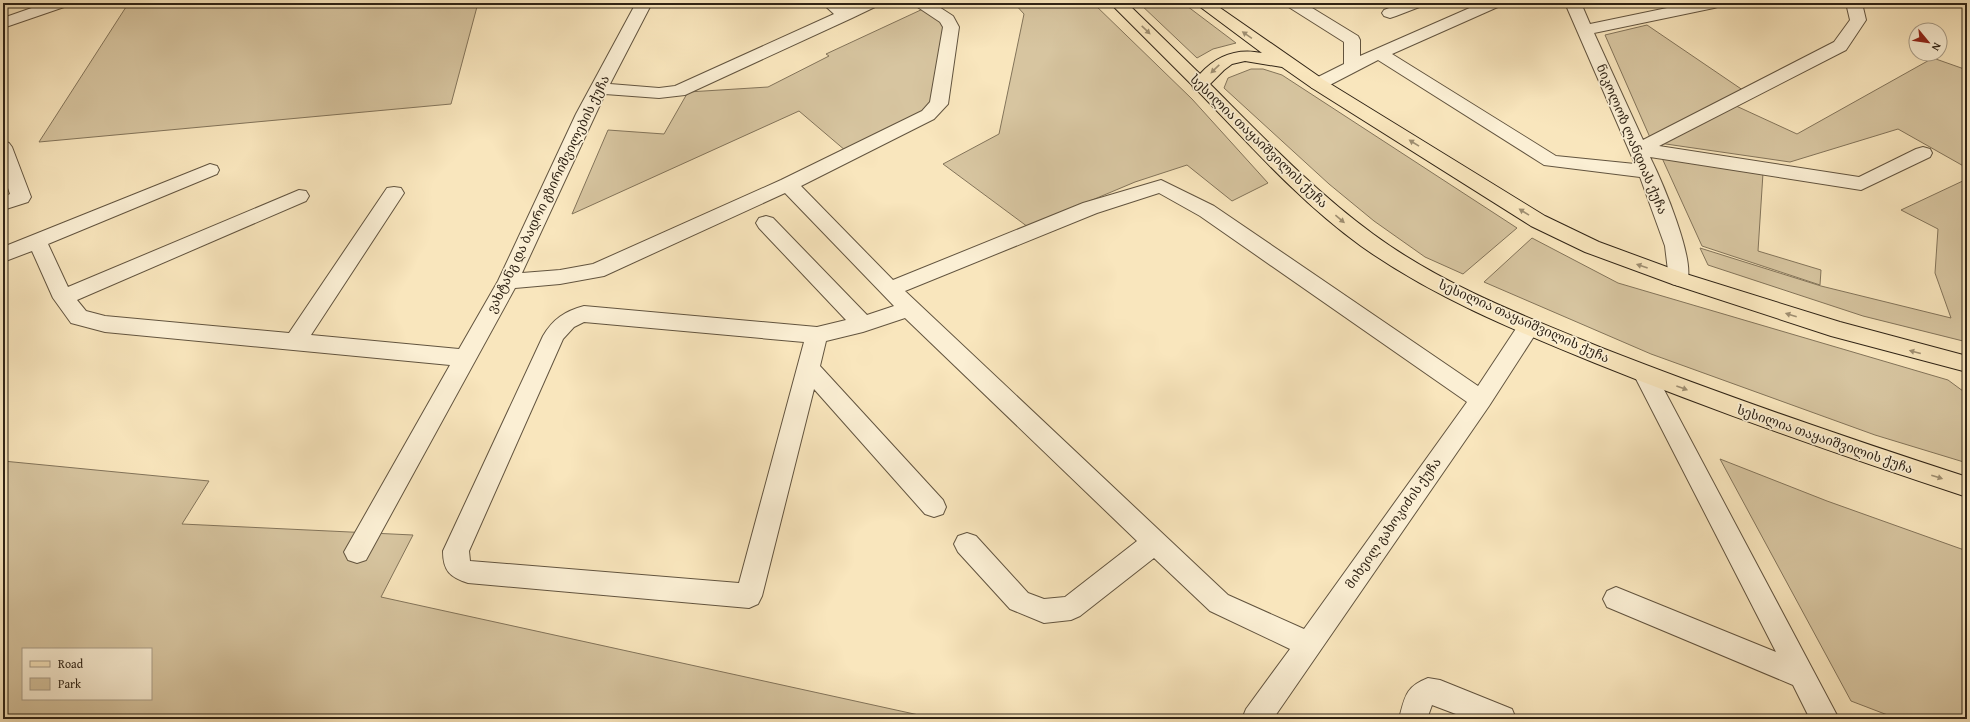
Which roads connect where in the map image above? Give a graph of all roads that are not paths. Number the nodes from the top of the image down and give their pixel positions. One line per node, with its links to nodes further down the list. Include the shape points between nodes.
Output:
1 (61, 3): 16 (street)
2 (644, 3): 23 (street, ვახტანგ და ბადრი გზირიშვილების ქუჩა)
3 (830, 3): 15 (street)
4 (871, 3): 15 (street)
5 (922, 3): 29 (street, via 947,19 951,27 939,104 928,115)
6 (1118, 3): 22 (main road, სესილია თაყაიშვილის ქუჩა, one-way to 22)
7 (1203, 3): 19 (main road, one-way to 7)
8 (1293, 3): 20 (street, via 1352,40)
9 (1416, 3): 14 (street)
10 (1494, 3): 18 (street)
11 (1573, 3): 17 (street, ნიკოლოზ ლანდიას ქუჩა)
12 (1714, 3): 17 (street)
13 (1854, 3): 25 (street, via 1858,20 1840,46)
14 (1390, 13)
15 (846, 15): 23 (street, via 679,91 659,93)
16 (3, 22)
17 (1585, 30): 25 (street, ნიკოლოზ ლანდიას ქუჩა)
18 (1379, 53): 20 (street); 28 (street, via 1551,161)
19 (1291, 65): 21 (main road); 22 (main road, one-way to 22, via 1262,57 1236,57 1216,66)
20 (1352, 68): 21 (street)
21 (1318, 84): 36 (main road, one-way to 21, via 1592,246 1538,221)
22 (1200, 86): 42 (main road, სესილია თაყაიშვილის ქუჩა, one-way to 42, via 1340,220 1423,275 1457,294)
23 (599, 88): 37 (street, ვახტანგ და ბადრი გზირიშვილების ქუჩა)
24 (3, 147): 32 (street, via 21,197)
25 (1638, 149): 26 (street, via 1861,184); 28 (street, ნიკოლოზ ლანდიას ქუჩა)
26 (1923, 153)
27 (210, 170): 34 (street)
28 (1648, 172): 36 (street, ნიკოლოზ ლანდიას ქუჩა, via 1676,246)
29 (788, 184): 37 (street, via 597,271); 38 (street)
30 (394, 193): 44 (street)
31 (299, 196): 39 (street)
32 (3, 204)
33 (766, 223): 41 (street)
34 (37, 241): 35 (street); 39 (street)
35 (3, 255)
36 (1679, 279): 47 (main road, one-way to 36)
37 (508, 282): 45 (street, ვახტანგ და ბადრი გზირიშვილების ქუჩა)
38 (890, 289): 40 (street); 49 (street, via 1090,208 1161,186 1207,211)
39 (63, 298): 44 (street, via 80,317 105,324)
40 (909, 309): 41 (street); 52 (street)
41 (863, 324): 43 (street)
42 (1529, 327): 48 (main road, სესილია თაყაიშვილის ქუჩა); 49 (street, მიხეილ გახოკიძის ქუჩა)
43 (817, 335): 46 (street); 46 (street, via 584,314 572,316 554,336 456,551 456,562 461,569 468,572 749,596)
44 (295, 342): 45 (street)
45 (465, 358): 54 (street, ვახტანგ და ბადრი გზირიშვილების ქუჩა)
46 (808, 366): 51 (street)
47 (1962, 366)
48 (1645, 375): 50 (main road, სესილია თაყაიშვილის ქუჩა, one-way to 50); 57 (street)
49 (1481, 400): 56 (street, მიხეილ გახოკიძის ქუჩა)
50 (1967, 487)
51 (934, 507)
52 (1155, 542): 53 (street, via 1071,608 1044,611 1019,602); 56 (street, via 1219,604)
53 (967, 544)
54 (357, 552)
55 (1616, 599): 57 (street)
56 (1308, 644): 58 (street, მიხეილ გახოკიძის ქუჩა)
57 (1802, 676): 61 (street)
58 (1256, 719)
59 (1413, 719): 60 (street, via 1419,698 1428,691 1440,693)
60 (1502, 719)
61 (1825, 719)

